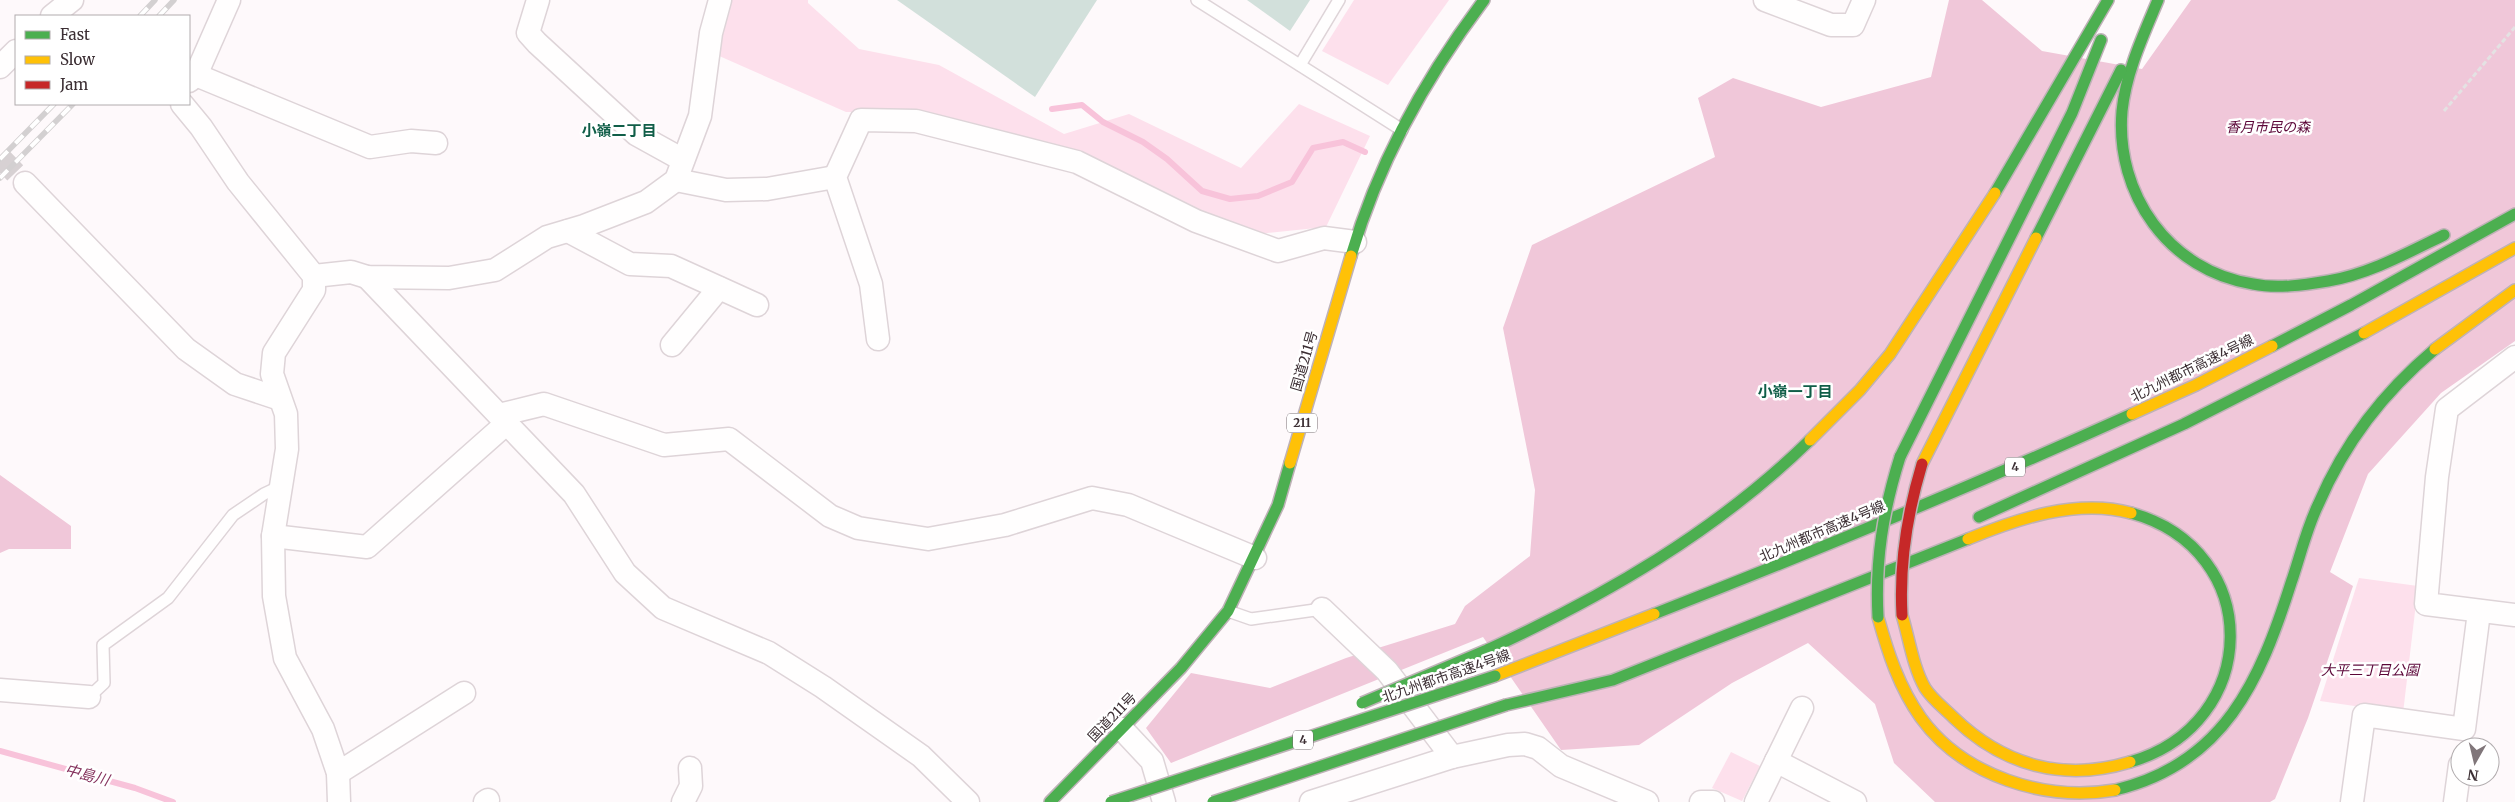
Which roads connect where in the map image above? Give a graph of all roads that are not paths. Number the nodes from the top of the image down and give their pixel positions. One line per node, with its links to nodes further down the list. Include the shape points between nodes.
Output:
1 (229, 0): 15 (street)
2 (538, 0): 19 (street, via 528,33 537,44)
3 (720, 0): 19 (street, via 711,33 700,116)
4 (1197, 0): 13 (lane)
5 (1339, 0): 13 (lane)
6 (1484, 0): 17 (highway, 国道211号 / 211, via 1448,48)
7 (1765, 0): 8 (street, via 1831,25 1853,25)
8 (1864, 0)
9 (2108, 0): 52 (highway, bridge, via 1999,188 1907,329 1861,389 1796,452 1715,519 1623,582 1488,650)
10 (2117, 0): 30 (highway, bridge, via 2072,113 1900,457 1878,536 1875,573 1878,617 1886,652 1900,686 1922,721 1956,753 1994,775 2035,790 2078,794 2123,789 2164,774 2201,751 2233,718 2255,682 2276,632 2311,519 2337,466 2367,417 2407,372)
11 (2158, 0): 24 (highway, via 2127,82 2121,142 2128,186 2149,222 2176,250 2207,270 2246,283 2288,285 2330,281 2382,264); 51 (highway, bridge, via 1922,464 1911,499 1904,535 1899,579 1902,614 1926,688 1962,727 2000,753 2042,767 2080,771 2124,765 2154,754 2185,734 2212,706 2228,670 2232,635 2229,604 2215,570 2190,542 2158,521 2123,511 2091,509 2053,512 2011,522 1938,550 1613,680)
12 (15, 52): 14 (street)
13 (1300, 65): 17 (lane)
14 (0, 67)
15 (193, 78): 18 (street, via 370,147 411,140)
16 (183, 105): 27 (street, via 238,182)
17 (1402, 130): 25 (highway, 国道211号 / 211, via 1363,214)
18 (436, 143)
19 (680, 170): 20 (street, via 726,190 766,189); 23 (street, via 646,202)
20 (835, 177): 25 (street, via 861,120 916,121 1077,162 1196,220 1278,250 1324,238); 32 (street, via 871,284)
21 (25, 183): 35 (street, via 186,349 235,384)
22 (2515, 214): 62 (highway, 北九州都市高速4号線 / 4, bridge, via 2196,386 2033,460 1765,571 1495,676)
23 (568, 231): 28 (street, via 547,237 495,270 449,278); 29 (street, via 630,264 671,266)
24 (2454, 231)
25 (1355, 242): 41 (highway, 国道211号 / 211, via 1278,504)
26 (2515, 248): 38 (highway, 4, via 2343,344 2192,420)
27 (314, 276): 28 (street, via 351,272); 35 (street, via 314,290 274,353 272,374)
28 (367, 277): 36 (street)
29 (719, 288): 31 (street); 33 (street)
30 (2515, 290)
31 (758, 305)
32 (878, 339)
33 (672, 345)
34 (2515, 357): 45 (street, via 2447,409 2426,604)
35 (280, 399): 37 (street, via 286,423 287,448)
36 (503, 419): 39 (street, via 367,547); 41 (street, via 544,404 664,445 729,439 830,516 858,528 928,539 1005,525 1092,498 1128,505); 66 (street, via 574,494 625,573 664,608 769,653 824,687 921,756)
37 (283, 485): 39 (street); 50 (lane, via 233,515 168,598 103,645 104,683)
38 (1970, 520)
39 (273, 536): 61 (street, via 274,596 285,658 322,730)
40 (1916, 544): 42 (highway)
41 (1255, 558): 44 (highway, 国道211号 / 211)
42 (1870, 563)
43 (1322, 609): 44 (lane, via 1252,619); 58 (street, via 1387,671)
44 (1228, 611): 55 (highway, 国道211号 / 211, via 1181,668)
45 (2479, 612): 46 (street); 57 (street)
46 (2515, 615)
47 (1598, 671): 51 (highway, 4)
48 (0, 690): 50 (street)
49 (464, 693): 61 (street)
50 (89, 697)
51 (1506, 705): 70 (highway, 4, bridge)
52 (1353, 707)
53 (1802, 708): 59 (street)
54 (1326, 719): 62 (highway, bridge)
55 (1122, 729): 67 (highway, 国道211号 / 211); 69 (street, via 1152,761)
56 (2459, 737): 77 (street, via 2364,715)
57 (2463, 737)
58 (1452, 757): 71 (street); 72 (street, via 1525,744 1538,748 1561,766)
59 (1776, 761): 75 (street); 76 (street)
60 (690, 768): 65 (street, via 691,786)
61 (338, 773): 64 (street)
62 (1201, 774): 68 (highway, 北九州都市高速4号線 / 4, bridge)
63 (2458, 787): 78 (street)
64 (339, 802)
65 (684, 802)
66 (968, 802)
67 (1050, 802)
68 (1111, 802)
69 (1164, 802)
70 (1213, 802)
71 (1311, 802)
72 (1647, 802)
73 (1702, 802): 74 (street)
74 (1714, 802)
75 (1756, 802)
76 (1855, 802)
77 (2352, 802)
78 (2456, 802)

